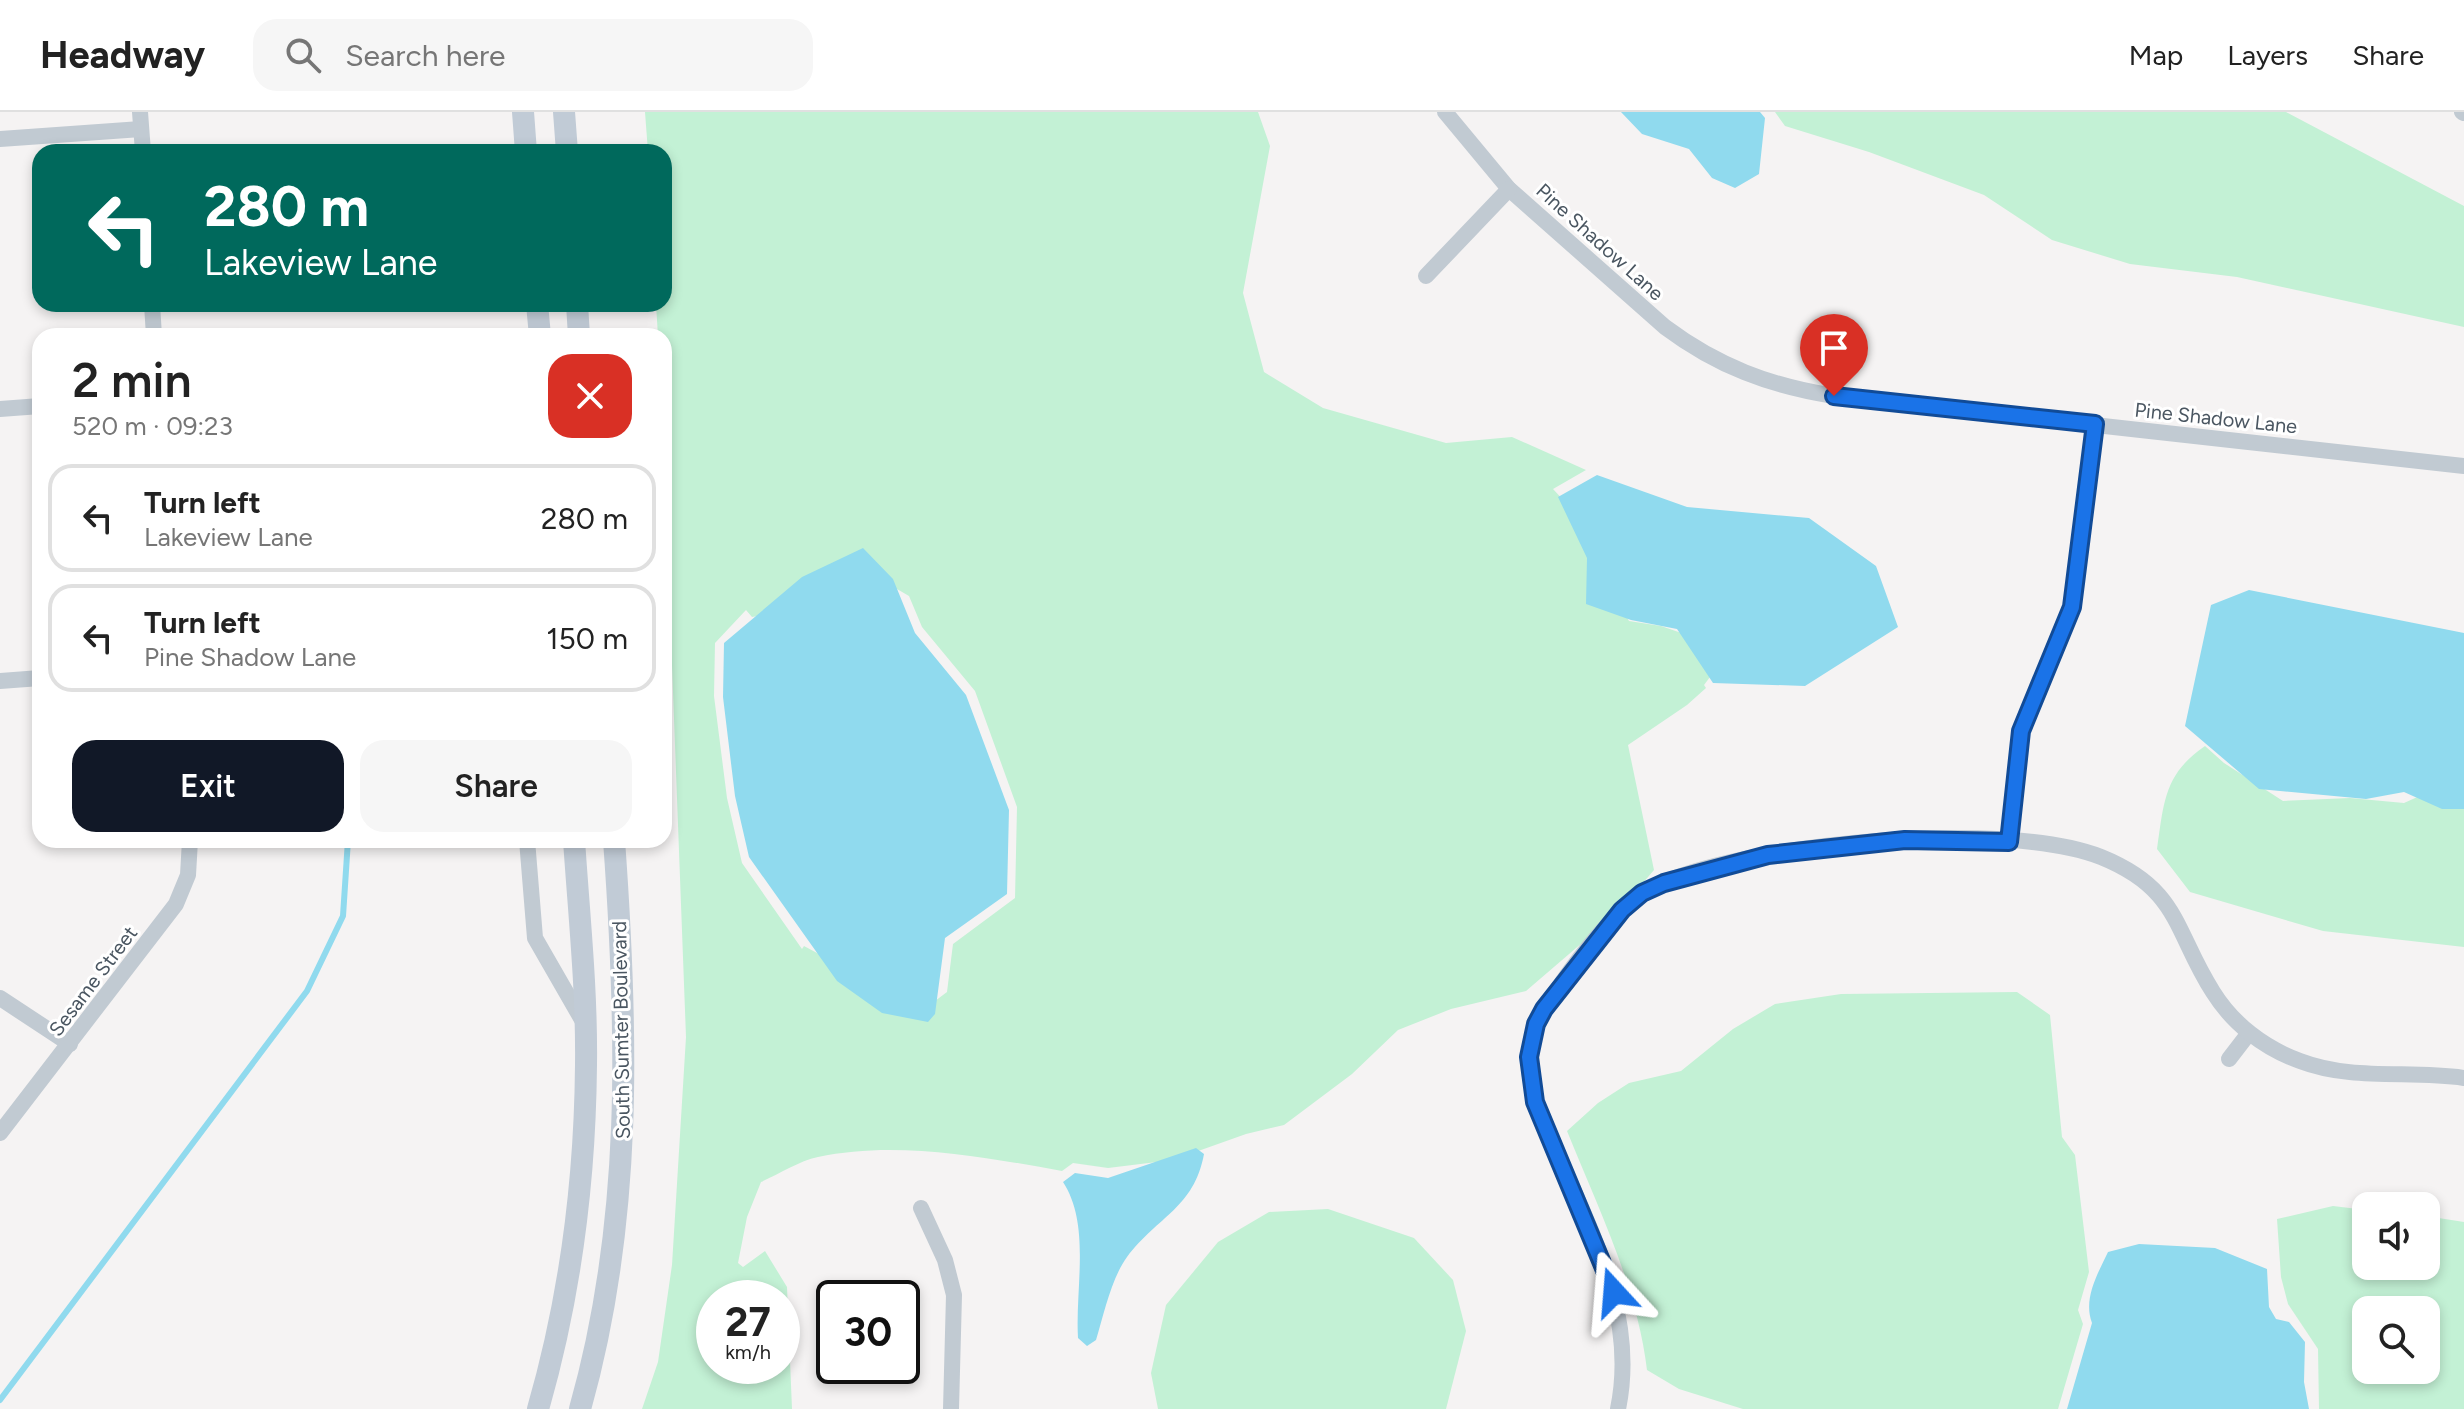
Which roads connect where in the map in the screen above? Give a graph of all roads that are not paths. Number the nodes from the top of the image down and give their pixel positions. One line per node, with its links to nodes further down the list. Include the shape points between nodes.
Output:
1 (523, 112): 7 (main road)
2 (564, 112): 8 (main road)
3 (1445, 112): 9 (street, Pine Shadow Lane)
4 (141, 120): 5 (street); 6 (street)
5 (0, 139)
6 (142, 144)
7 (525, 144)
8 (566, 144)
9 (1509, 189): 10 (street); 13 (street, Pine Shadow Lane, via 1665,327 1748,375 1834,396)
10 (1426, 276)
11 (32, 407): 12 (street)
12 (0, 409)
13 (2095, 424): 14 (street, Pine Shadow Lane); 17 (street, via 2072,607 2021,731)
14 (2464, 466)
15 (32, 679): 16 (street)
16 (0, 681)
17 (2009, 842): 24 (street, via 2080,850 2141,879 2170,907 2213,992); 33 (street, via 1931,838 1841,844 1768,855 1677,879 1633,900 1554,994 1531,1042 1531,1086 1614,1292 1623,1359)
18 (190, 848): 25 (street, Sesame Street, via 188,875 176,904)
19 (528, 848): 23 (street, South Sumter Boulevard, via 535,938)
20 (575, 848): 23 (main road, South Sumter Boulevard)
21 (615, 848): 31 (main road, South Sumter Boulevard, via 625,1008 623,1144 605,1296)
22 (0, 998): 25 (street)
23 (586, 1027): 30 (main road, South Sumter Boulevard, via 573,1241)
24 (2249, 1033): 26 (street); 27 (street, via 2281,1053 2324,1069)
25 (70, 1044): 28 (street, Sesame Street)
26 (2229, 1059)
27 (2464, 1078)
28 (0, 1133)
29 (921, 1208): 32 (street, via 954,1295)
30 (538, 1409)
31 (580, 1409)
32 (951, 1409)
33 (1618, 1409)

